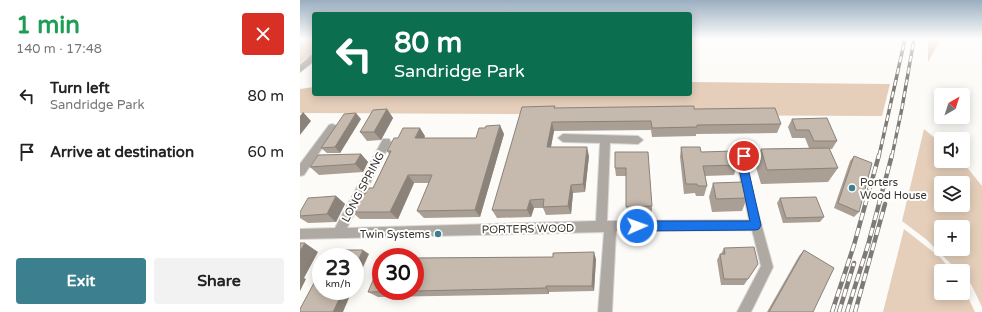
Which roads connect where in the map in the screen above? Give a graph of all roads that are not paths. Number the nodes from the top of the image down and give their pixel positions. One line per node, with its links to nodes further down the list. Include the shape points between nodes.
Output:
1 (312, 59): 2 (street)
2 (300, 69)
3 (332, 128): 9 (street)
4 (563, 138): 5 (street)
5 (605, 139): 6 (street); 11 (street, via 601,211)
6 (638, 140)
7 (386, 142): 12 (street, LONG SPRING)
8 (781, 156): 10 (street, via 742,157)
9 (300, 172)
10 (756, 225): 11 (street, PORTERS WOOD); 15 (street, via 767,267)
11 (606, 227): 12 (street, PORTERS WOOD); 14 (street, via 609,252)
12 (339, 232): 13 (street, PORTERS WOOD)
13 (300, 234)
14 (605, 312)
15 (744, 312)

